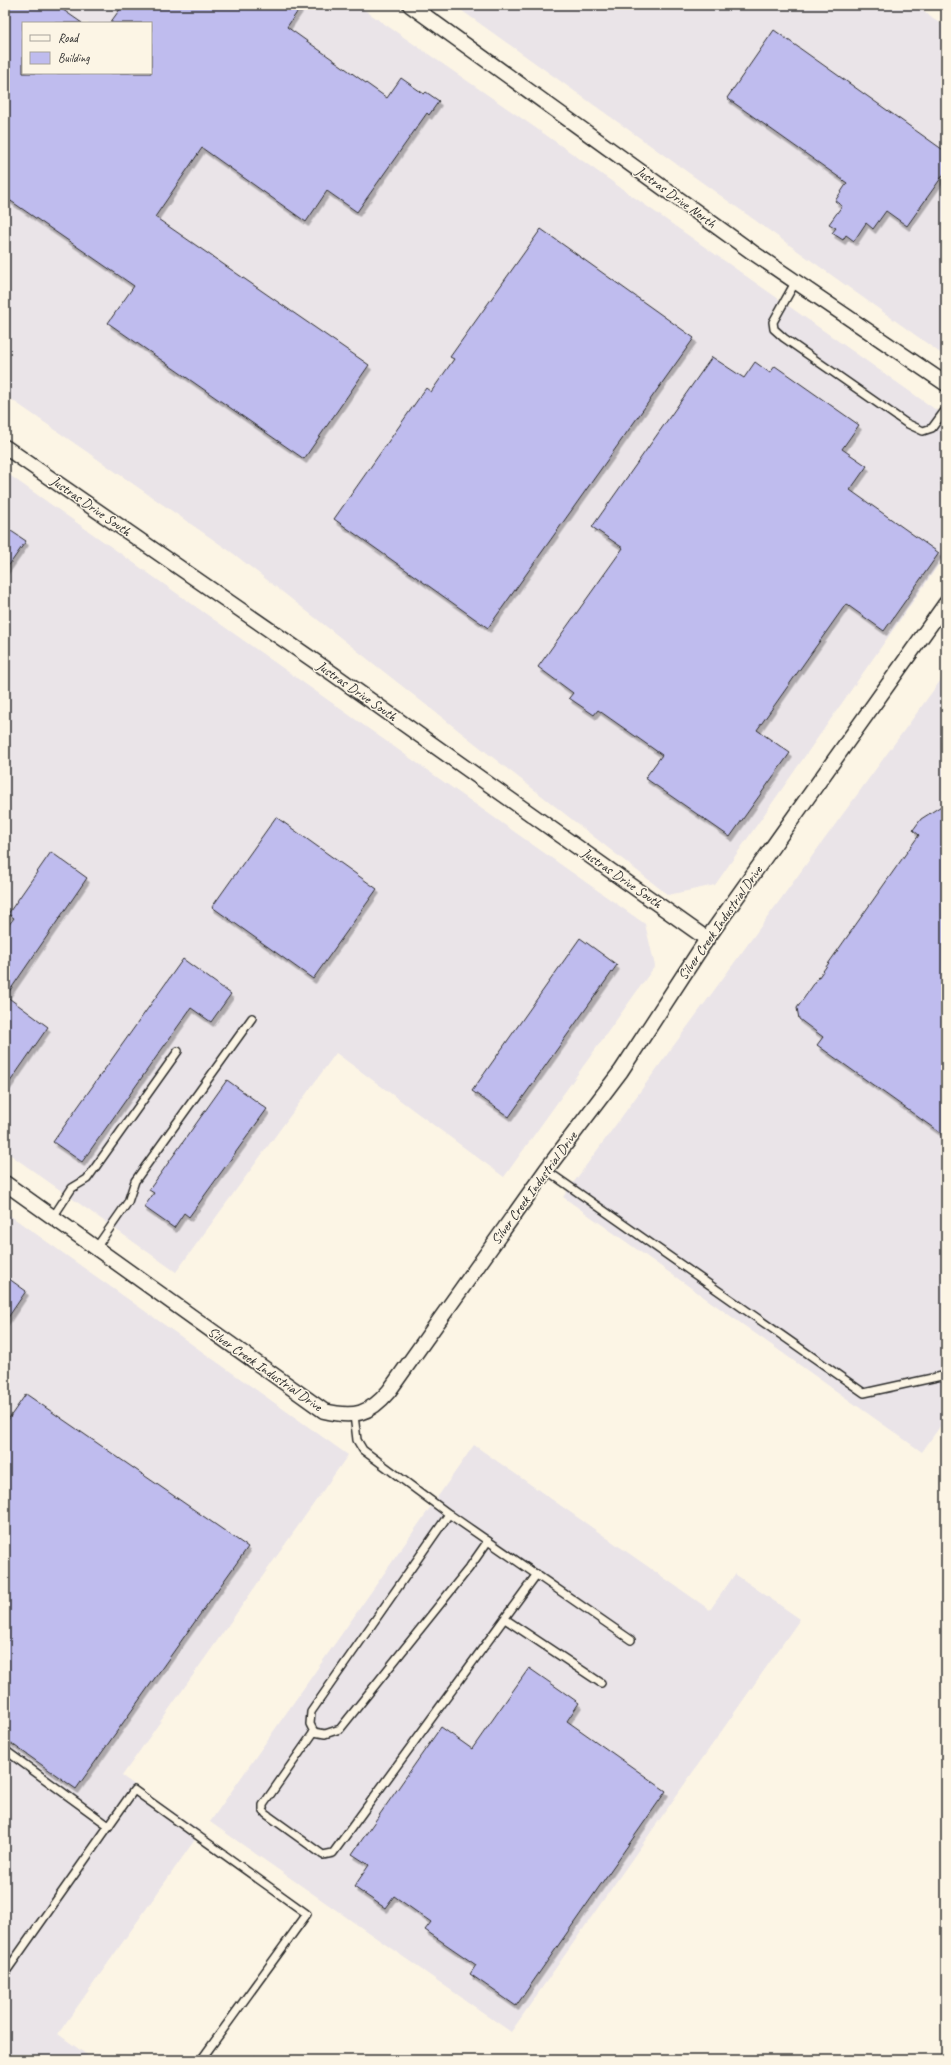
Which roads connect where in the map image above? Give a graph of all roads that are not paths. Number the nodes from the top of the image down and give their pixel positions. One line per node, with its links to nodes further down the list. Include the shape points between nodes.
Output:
1 (410, 5): 2 (street, Justras Drive North)
2 (796, 281): 3 (street, Justras Drive North); 4 (lane, via 773,322 774,329 784,338 906,423 923,431 932,428)
3 (946, 384)
4 (946, 409)
5 (5, 446): 7 (street, Justras Drive South)
6 (946, 602): 7 (street, Silver Creek Industrial Drive)
7 (708, 939): 10 (street, Silver Creek Industrial Drive, via 621,1071)
8 (252, 1018): 13 (lane, via 135,1181 128,1202)
9 (178, 1052): 12 (lane, via 87,1178 72,1188)
10 (546, 1170): 14 (lane, via 864,1393); 15 (street, Silver Creek Industrial Drive, via 389,1391 367,1411)
11 (5, 1183): 12 (street, Silver Creek Industrial Drive)
12 (53, 1217): 13 (street, Silver Creek Industrial Drive)
13 (96, 1248): 15 (street, Silver Creek Industrial Drive, via 324,1411)
14 (946, 1376)
15 (354, 1415): 16 (lane, via 357,1440 363,1450)
16 (449, 1514): 17 (lane); 22 (lane, via 311,1712 310,1724)
17 (488, 1541): 18 (lane); 22 (lane, via 340,1729 325,1734)
18 (537, 1574): 19 (lane); 20 (lane)
19 (505, 1618): 21 (lane); 22 (lane, via 333,1853 322,1855 263,1810 263,1804)
20 (631, 1640)
21 (601, 1683)
22 (314, 1732)
23 (5, 1750): 24 (lane)
24 (109, 1826): 25 (lane); 26 (lane, via 134,1790 307,1914)
25 (5, 1973)
26 (201, 2060)

